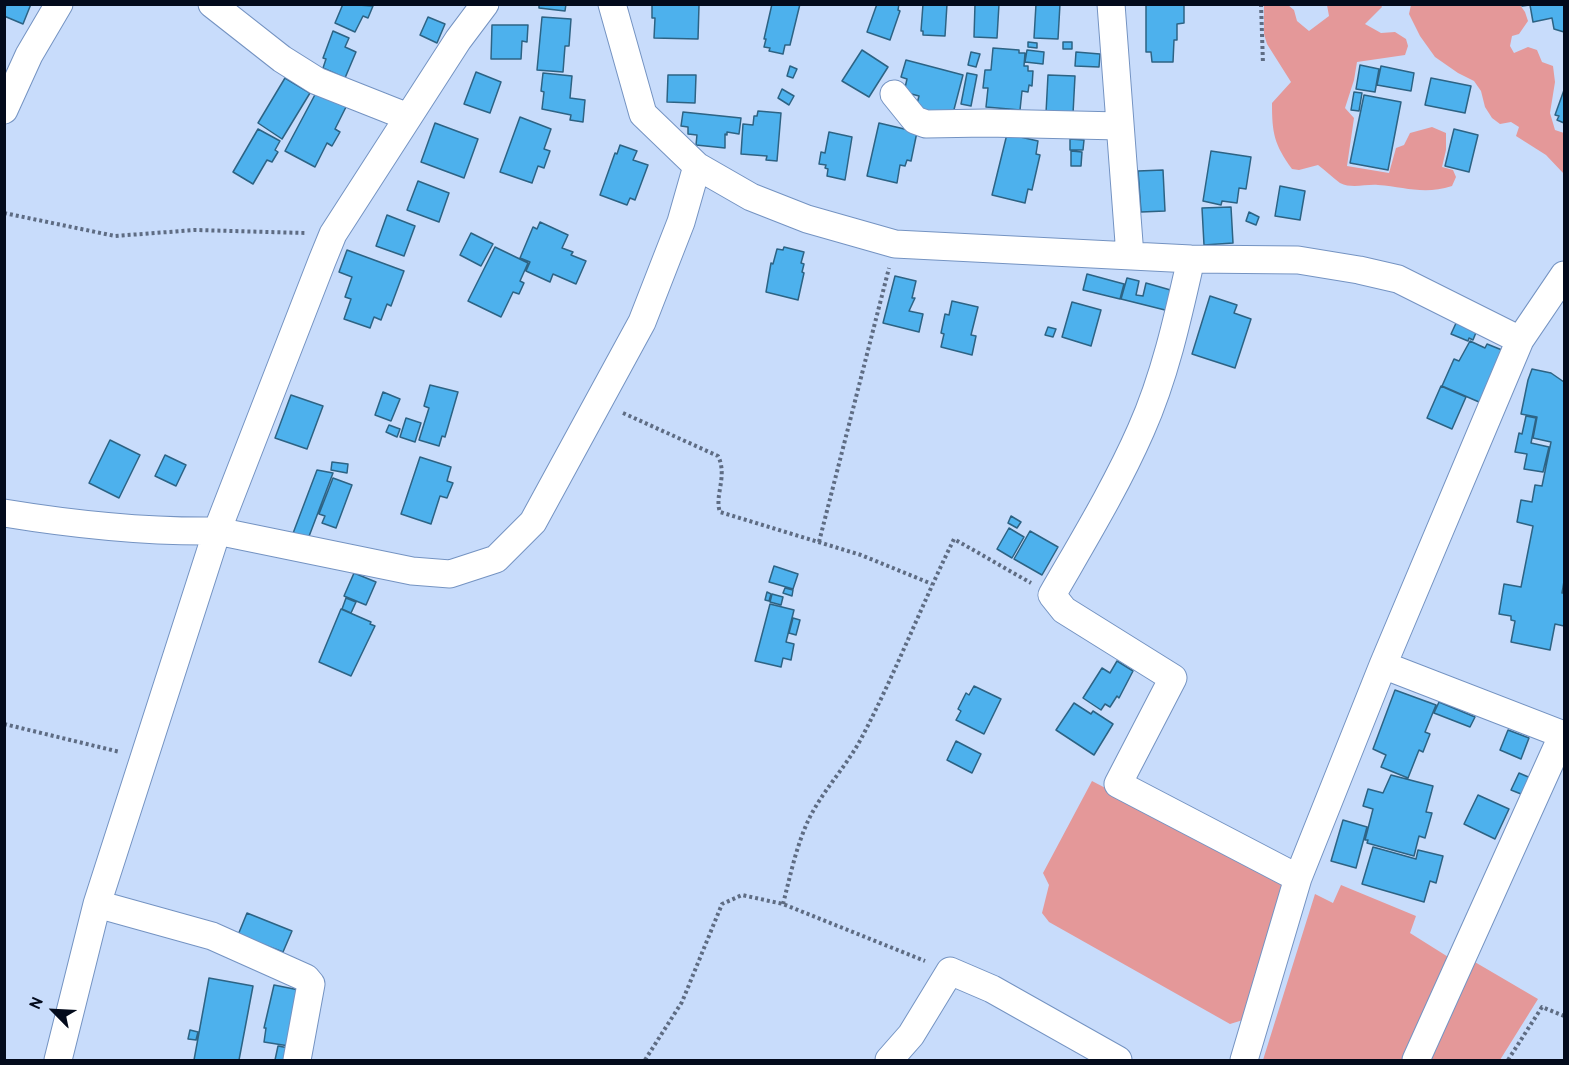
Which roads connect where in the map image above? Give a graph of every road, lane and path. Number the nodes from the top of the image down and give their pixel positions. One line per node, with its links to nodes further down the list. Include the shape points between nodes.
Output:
1 (59, 4): 9 (street, via 29,55)
2 (212, 4): 10 (street, via 317,81)
3 (485, 4): 10 (street)
4 (612, 4): 12 (street, via 643,114)
5 (1111, 4): 11 (street)
6 (1261, 4): 7 (path)
7 (1263, 64)
8 (894, 94): 11 (street, via 915,120 926,124)
9 (4, 110)
10 (408, 117): 14 (street)
11 (1120, 126): 16 (street)
12 (697, 166): 15 (street, via 751,197 797,216); 20 (street, via 681,222 642,322)
13 (4, 213): 14 (path, via 115,236 195,230)
14 (333, 234): 22 (street)
15 (895, 244): 16 (street); 23 (path)
16 (1130, 256): 17 (street)
17 (1191, 259): 19 (street, via 1298,260 1378,274 1398,279); 25 (street, via 1171,345 1142,428 1110,495)
18 (1564, 275): 19 (street)
19 (1520, 340): 26 (street)
20 (597, 401): 22 (street, via 533,522 496,559 450,574 412,571); 23 (path, via 718,456 722,464 720,512)
21 (4, 513): 22 (street, via 47,520)
22 (217, 531): 29 (street)
23 (819, 542): 24 (path)
24 (932, 584): 25 (path, via 954,538); 32 (path, via 861,740 802,835)
25 (1052, 595): 30 (street, via 1064,610 1173,678 1118,784)
26 (1383, 665): 28 (street); 30 (street)
27 (4, 724): 29 (path)
28 (1564, 735): 41 (street)
29 (144, 758): 31 (street)
30 (1298, 878): 40 (street)
31 (97, 904): 35 (street); 36 (street, via 212,936 306,978 310,984)
32 (783, 904): 33 (path); 37 (path, via 742,896 722,904 682,1002)
33 (951, 971): 38 (street, via 911,1035); 39 (street, via 992,989)
34 (1564, 1016): 42 (path, via 1542,1006)
35 (58, 1060)
36 (297, 1060)
37 (645, 1060)
38 (889, 1060)
39 (1118, 1060)
40 (1244, 1060)
41 (1416, 1060)
42 (1508, 1060)

